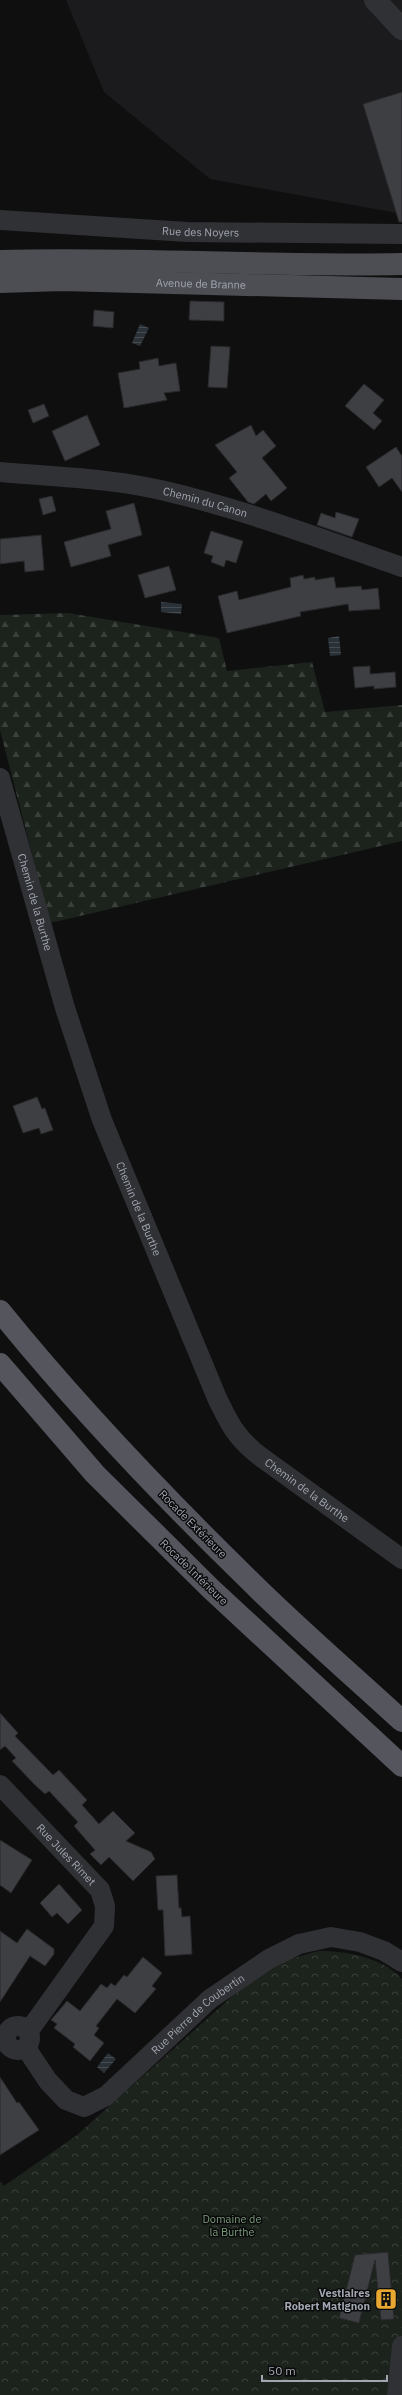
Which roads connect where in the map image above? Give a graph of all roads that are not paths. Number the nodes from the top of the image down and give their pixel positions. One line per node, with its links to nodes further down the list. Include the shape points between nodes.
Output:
1 (375, 0): 2 (street)
2 (402, 28)
3 (0, 220): 4 (street, Rue des Noyers, via 186,232)
4 (402, 234)
5 (0, 261): 6 (main road, Avenue de Branne, via 64,259)
6 (402, 264)
7 (0, 282): 8 (main road, Avenue de Branne, via 62,280)
8 (402, 289)
9 (0, 472): 10 (street, Chemin du Canon, via 109,481 166,491)
10 (402, 567)
11 (0, 778): 14 (street, Chemin de la Burthe, via 65,1008 102,1120 229,1423 243,1443)
12 (0, 1311): 15 (highway, Rocade Extérieure, via 118,1448 247,1578)
13 (0, 1364): 16 (highway, Rocade Intérieure, via 96,1474 210,1588)
14 (402, 1559)
15 (402, 1720)
16 (402, 1766)
17 (0, 1785): 20 (street, Rue Jules Rimet, via 100,1890 105,1906 104,1926)
18 (402, 1962): 20 (street, Rue Pierre de Coubertin, via 384,1951 360,1942 331,1937 299,1944 269,1959 210,1999 106,2096 84,2107 66,2100 48,2081)
19 (4, 2032): 20 (street, via 11,2047 18,2050)
20 (27, 2040)
21 (402, 2346): 22 (street)
22 (397, 2395)

